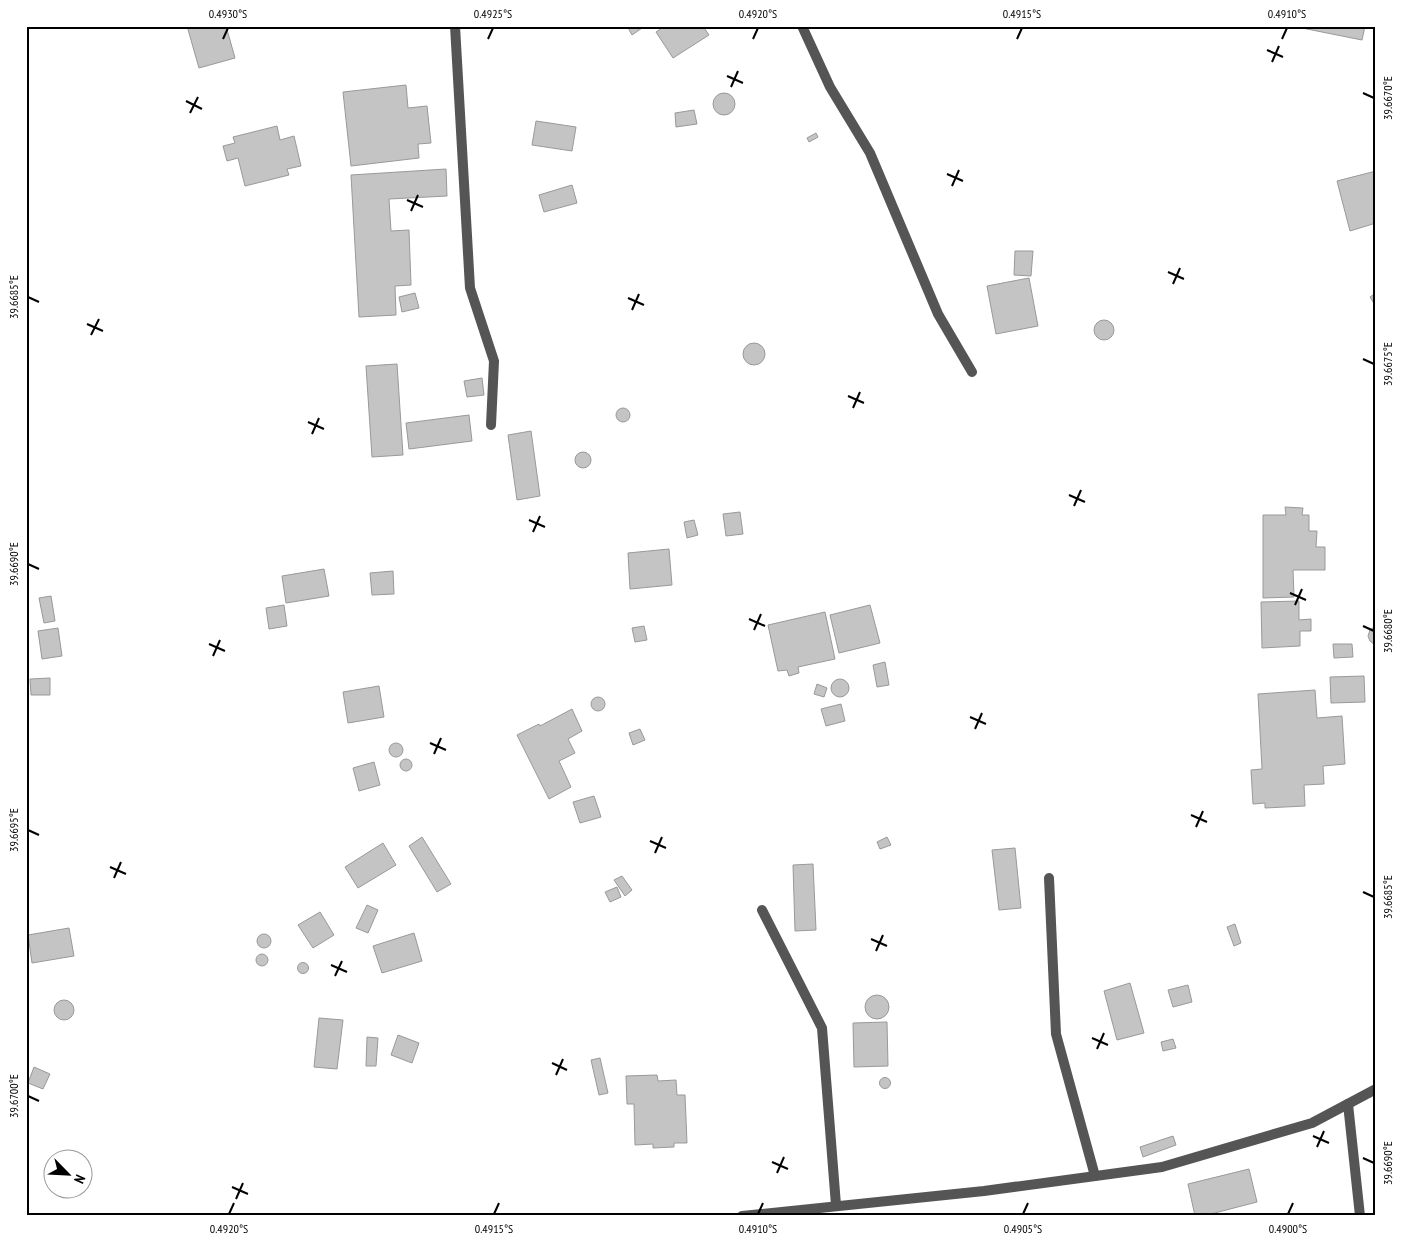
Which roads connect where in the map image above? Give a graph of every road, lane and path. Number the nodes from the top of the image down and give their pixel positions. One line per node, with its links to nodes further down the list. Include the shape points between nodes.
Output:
1 (455, 26): 4 (street, via 470,288 494,360)
2 (802, 26): 3 (street, via 830,87 870,153 938,314)
3 (972, 372)
4 (491, 425)
5 (1049, 878): 9 (street, via 1056,1034)
6 (762, 910): 10 (street, via 822,1028)
7 (1376, 1089): 8 (street)
8 (1348, 1104): 9 (street, via 1312,1123 1162,1167); 12 (street)
9 (1094, 1176): 10 (street, via 984,1191)
10 (836, 1205): 11 (street)
11 (742, 1216)
12 (1360, 1216)

